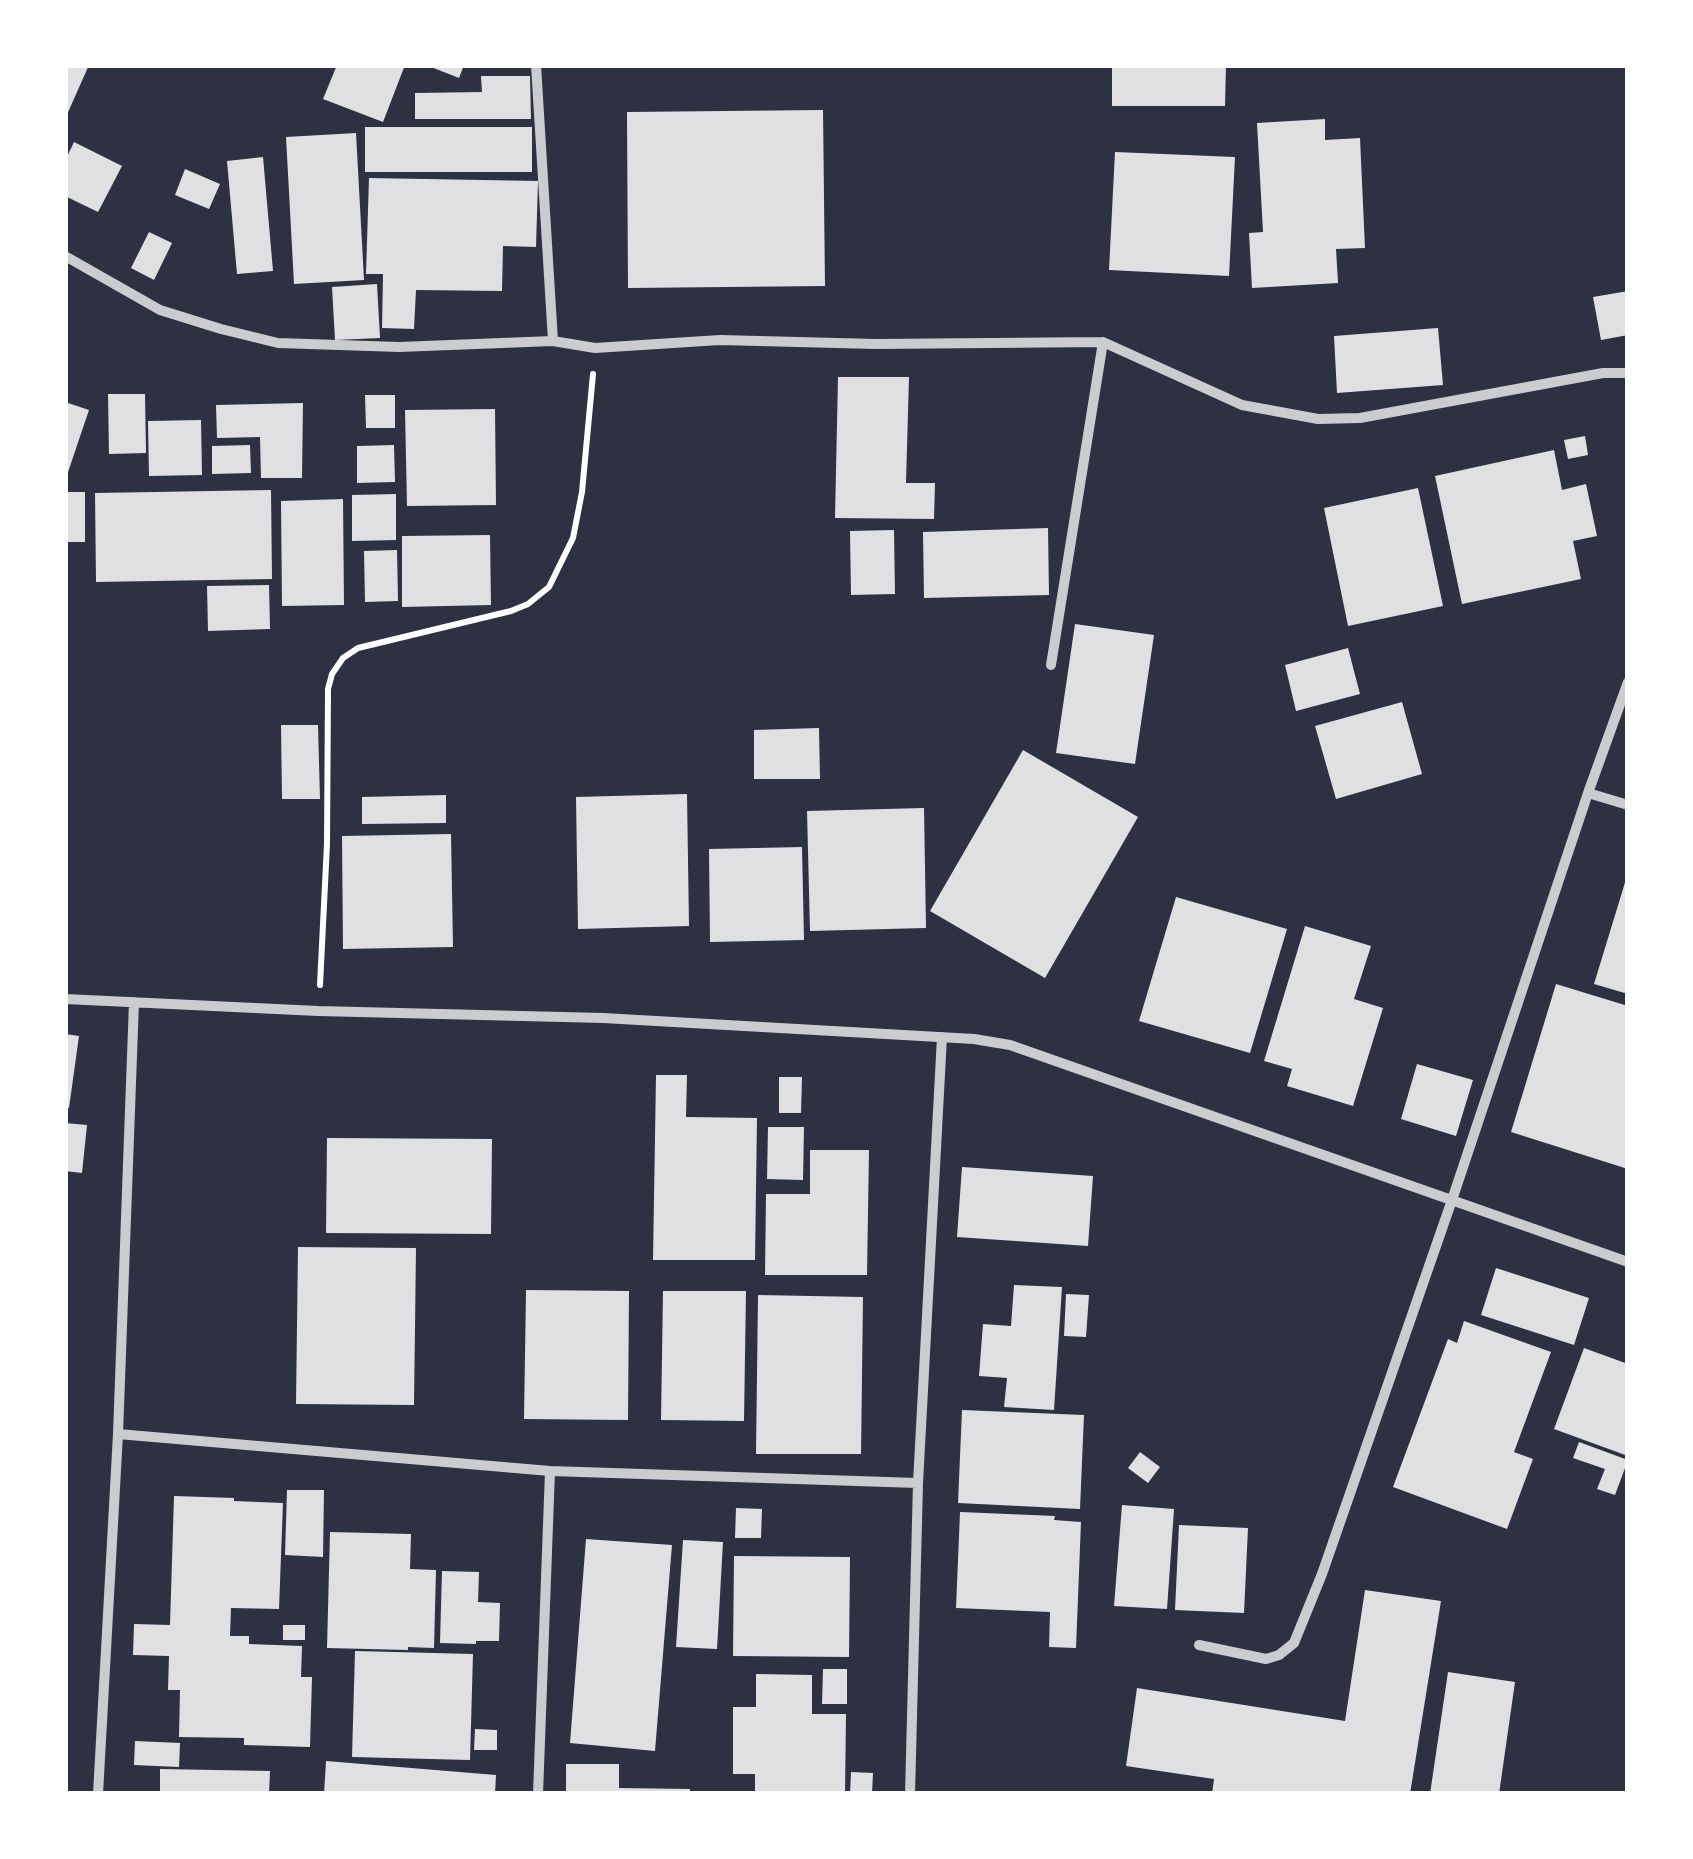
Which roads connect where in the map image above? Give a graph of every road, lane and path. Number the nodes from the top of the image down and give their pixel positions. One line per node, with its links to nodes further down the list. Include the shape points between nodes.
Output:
1 (536, 65): 3 (street)
2 (65, 256): 3 (street, via 160,310 278,344)
3 (552, 341): 5 (street)
4 (1103, 342): 5 (street, via 720,340); 6 (street, via 1242,405 1318,419 1360,418); 7 (street)
5 (595, 348): 13 (path, via 582,492 573,538 549,588 511,611 358,648 332,674)
6 (1628, 373)
7 (1051, 666)
8 (1628, 682): 9 (street)
9 (1588, 793): 10 (street); 15 (street)
10 (1628, 805)
11 (65, 1000): 12 (street)
12 (134, 1002): 13 (street); 17 (street)
13 (318, 1011): 14 (street)
14 (942, 1037): 15 (street, via 1010,1045); 19 (street)
15 (1452, 1200): 16 (street); 20 (street, via 1294,1643 1266,1659)
16 (1628, 1262)
17 (118, 1434): 18 (street); 21 (street)
18 (550, 1471): 19 (street); 22 (street)
19 (918, 1483): 23 (street)
20 (1199, 1645)
21 (98, 1794)
22 (538, 1794)
23 (910, 1794)

